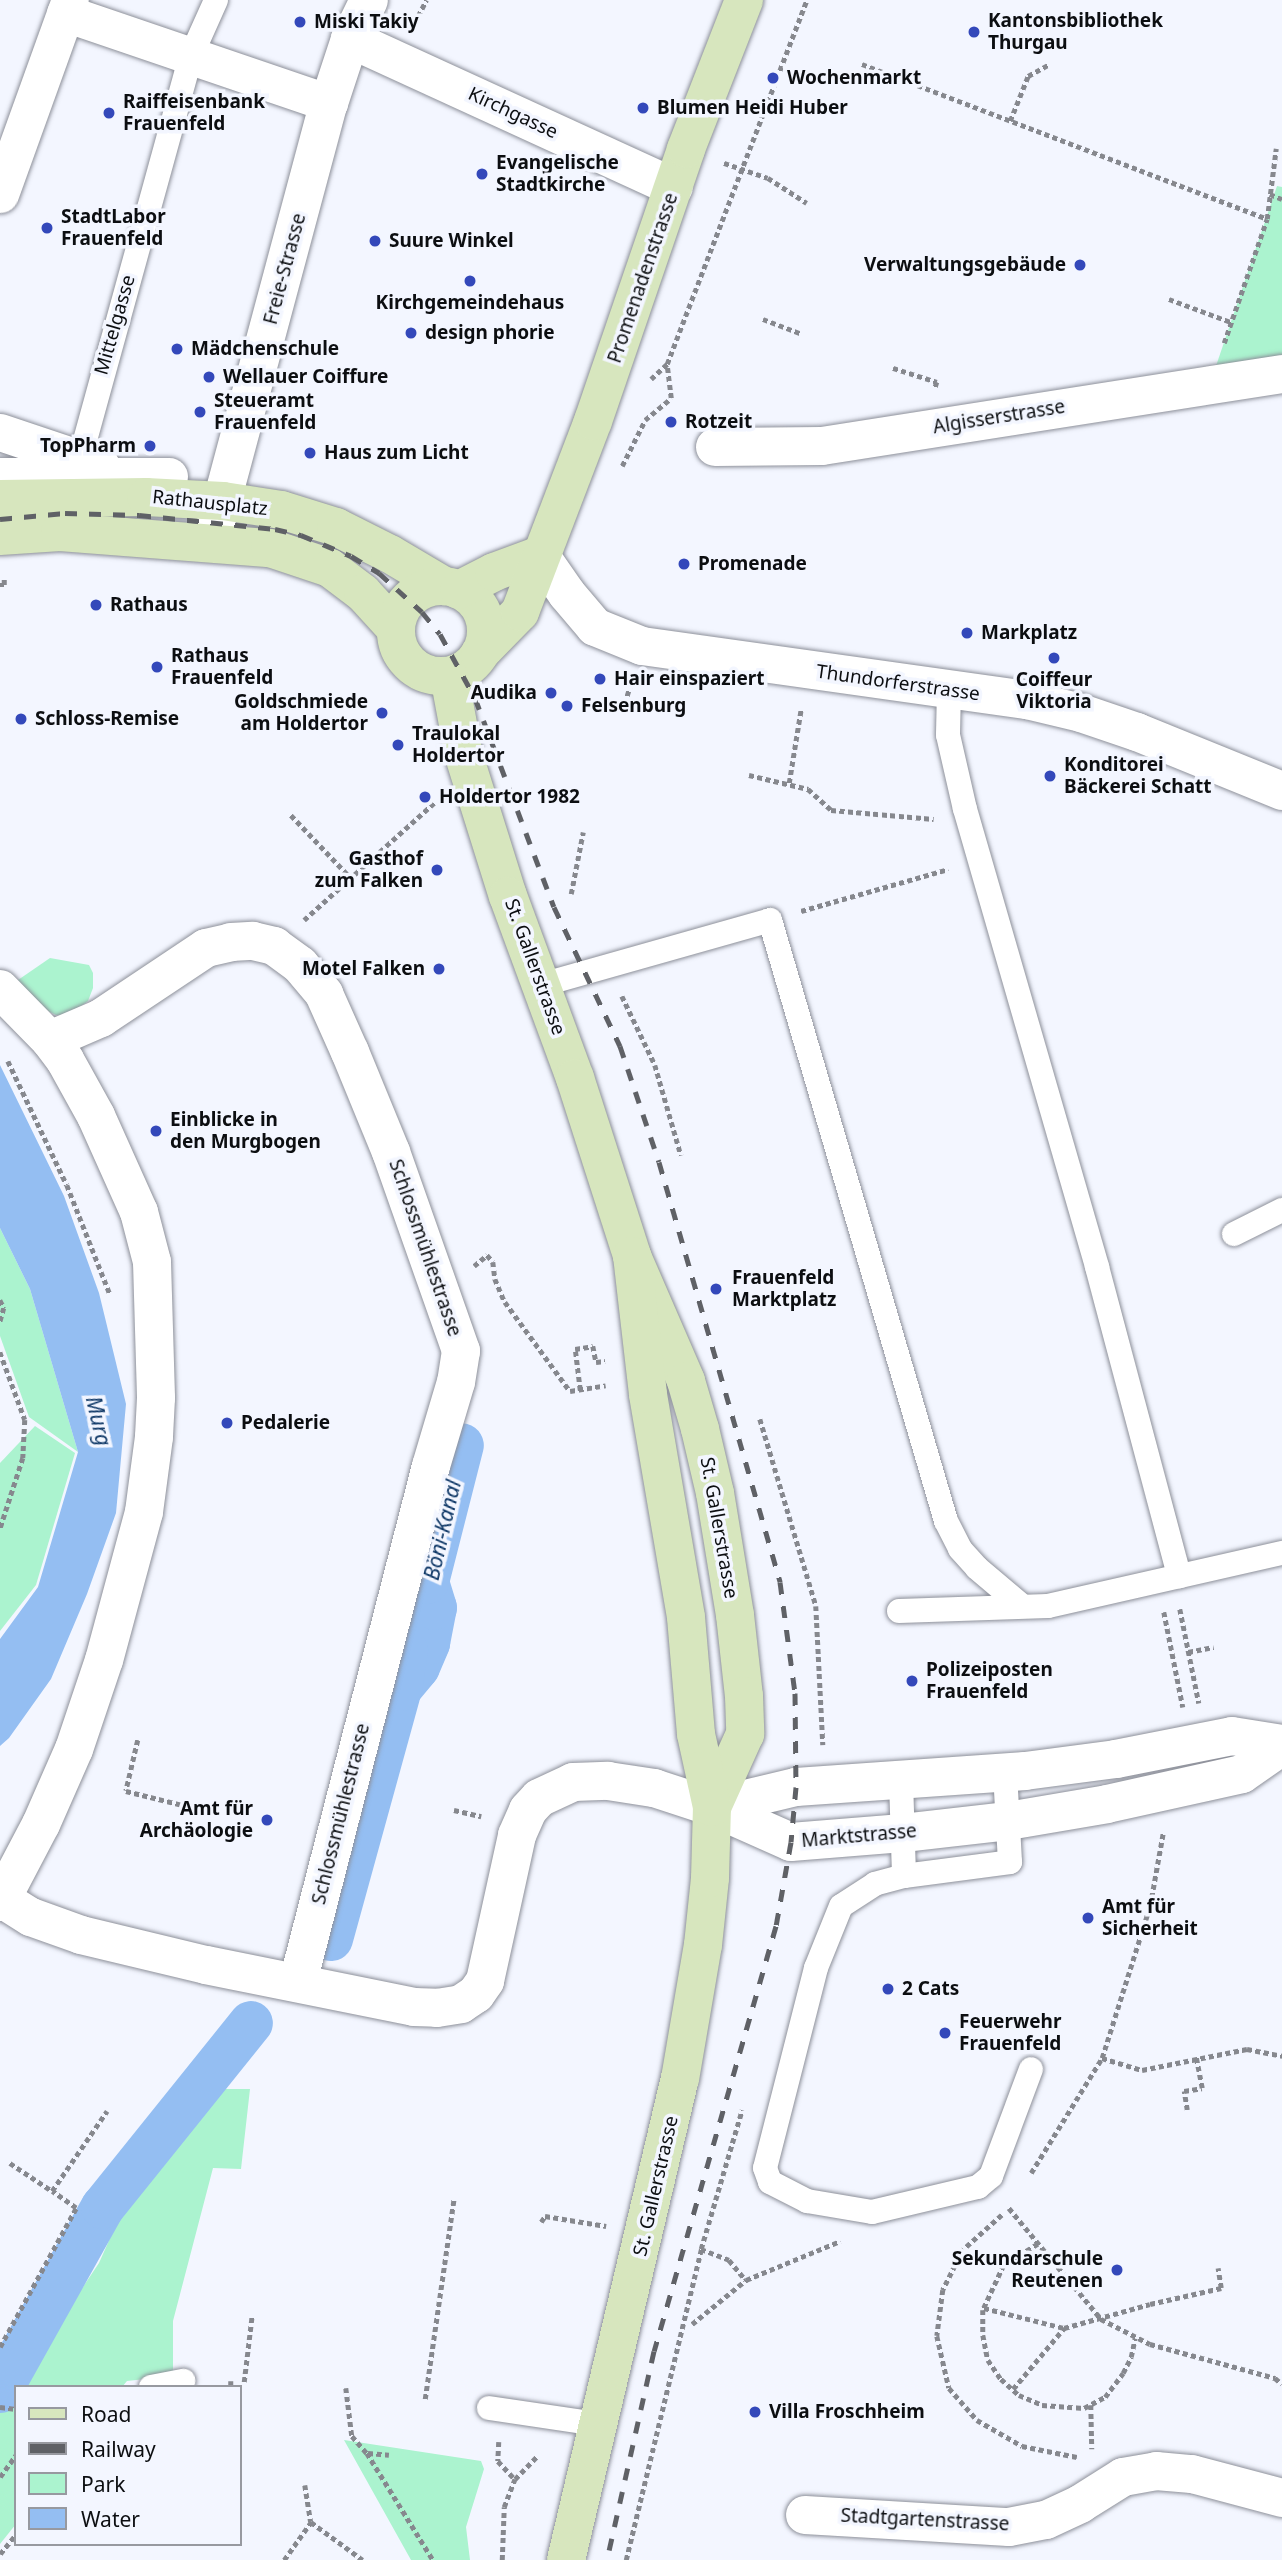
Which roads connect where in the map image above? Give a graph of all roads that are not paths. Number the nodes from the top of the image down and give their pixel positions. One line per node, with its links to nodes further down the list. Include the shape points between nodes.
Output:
1 (216, 0): 6 (lane, Mittelgasse)
2 (369, 0): 5 (street, Freie-Strasse)
3 (744, 0): 8 (main road, Promenadenstrasse)
4 (67, 6): 6 (street); 9 (street)
5 (350, 39): 7 (street, Freie-Strasse); 8 (street, Kirchgasse)
6 (191, 55): 7 (street); 15 (lane, Mittelgasse)
7 (329, 103): 17 (street, Freie-Strasse)
8 (674, 187): 20 (main road, Promenadenstrasse, via 593,421)
9 (0, 194)
10 (1282, 374): 12 (street, Algisserstrasse, via 822,446)
11 (0, 432): 15 (street)
12 (715, 447)
13 (0, 476): 15 (street)
14 (169, 476): 15 (street, via 132,475)
15 (71, 491): 16 (main road, Rathausplatz); 17 (main road, Rathausplatz); 18 (main road, Rathausplatz); 19 (main road, Rathausplatz)
16 (0, 499)
17 (223, 501): 19 (street, Freie-Strasse); 21 (main road, Rathausplatz, via 281,510 336,527)
18 (0, 536)
19 (211, 542): 22 (main road, Rathausplatz, via 270,548 330,568 363,593)
20 (540, 555): 21 (main road); 23 (main road, Promenadenstrasse, via 520,612); 25 (street, Thundorferstrasse, via 596,627 642,646)
21 (452, 588): 22 (main road, via 424,590 409,600); 23 (main road, via 472,599 482,612 486,627)
22 (396, 629): 24 (main road, via 397,643 410,664 420,672)
23 (480, 653): 24 (main road, via 462,671)
24 (449, 676): 27 (main road, St. Gallerstrasse, via 464,756)
25 (950, 690): 26 (street, Thundorferstrasse, via 1081,713); 34 (lane, via 948,735 1097,1267)
26 (1282, 791)
27 (541, 985): 32 (main road, St. Gallerstrasse); 35 (lane, via 770,920 946,1521 960,1549)
28 (0, 989): 29 (street)
29 (50, 1040): 44 (street, via 96,1116 147,1235 156,1350 155,1437 144,1512 104,1660 74,1749); 45 (street, Schlossmühlestrasse, via 101,1018 206,948 241,941 274,946 300,965 324,994 391,1152 461,1351)
30 (1282, 1210): 31 (lane)
31 (1234, 1234)
32 (632, 1256): 40 (main road, St. Gallerstrasse, via 648,1394 686,1617 696,1734); 40 (main road, St. Gallerstrasse, via 686,1381 700,1429 735,1615 745,1734)
33 (1282, 1553): 34 (lane)
34 (1170, 1578): 35 (lane, via 1048,1606)
35 (1021, 1605): 36 (lane)
36 (899, 1611)
37 (1282, 1745): 38 (street, Marktstrasse, via 1232,1736 1116,1759); 41 (street, Marktstrasse, via 1242,1774)
38 (1005, 1773): 39 (street, Marktstrasse); 41 (lane)
39 (901, 1780): 40 (street, Marktstrasse, via 796,1787); 42 (lane)
40 (712, 1807): 42 (street, Marktstrasse, via 791,1842); 45 (street, via 654,1788 608,1781 573,1782 539,1798 517,1835 485,1981 461,2004 414,2007); 50 (main road, St. Gallerstrasse, via 710,1878 693,2013)
41 (1008, 1821): 42 (street, Marktstrasse); 43 (lane, via 1010,1862)
42 (903, 1833): 43 (lane)
43 (904, 1876): 46 (lane, via 875,1884 841,1906 816,1968 765,2168 770,2182 807,2201 872,2212 978,2187 991,2176)
44 (1, 1900): 45 (street, via 31,1917 81,1935)
45 (298, 1982)
46 (1031, 2068)
47 (183, 2381): 48 (lane)
48 (162, 2385)
49 (489, 2408): 50 (lane)
50 (598, 2424): 53 (main road, St. Gallerstrasse)
51 (1282, 2498): 52 (street, Stadtgartenstrasse, via 1192,2474 1107,2469 1080,2504 1046,2521 1009,2526)
52 (805, 2515)
53 (566, 2560)

